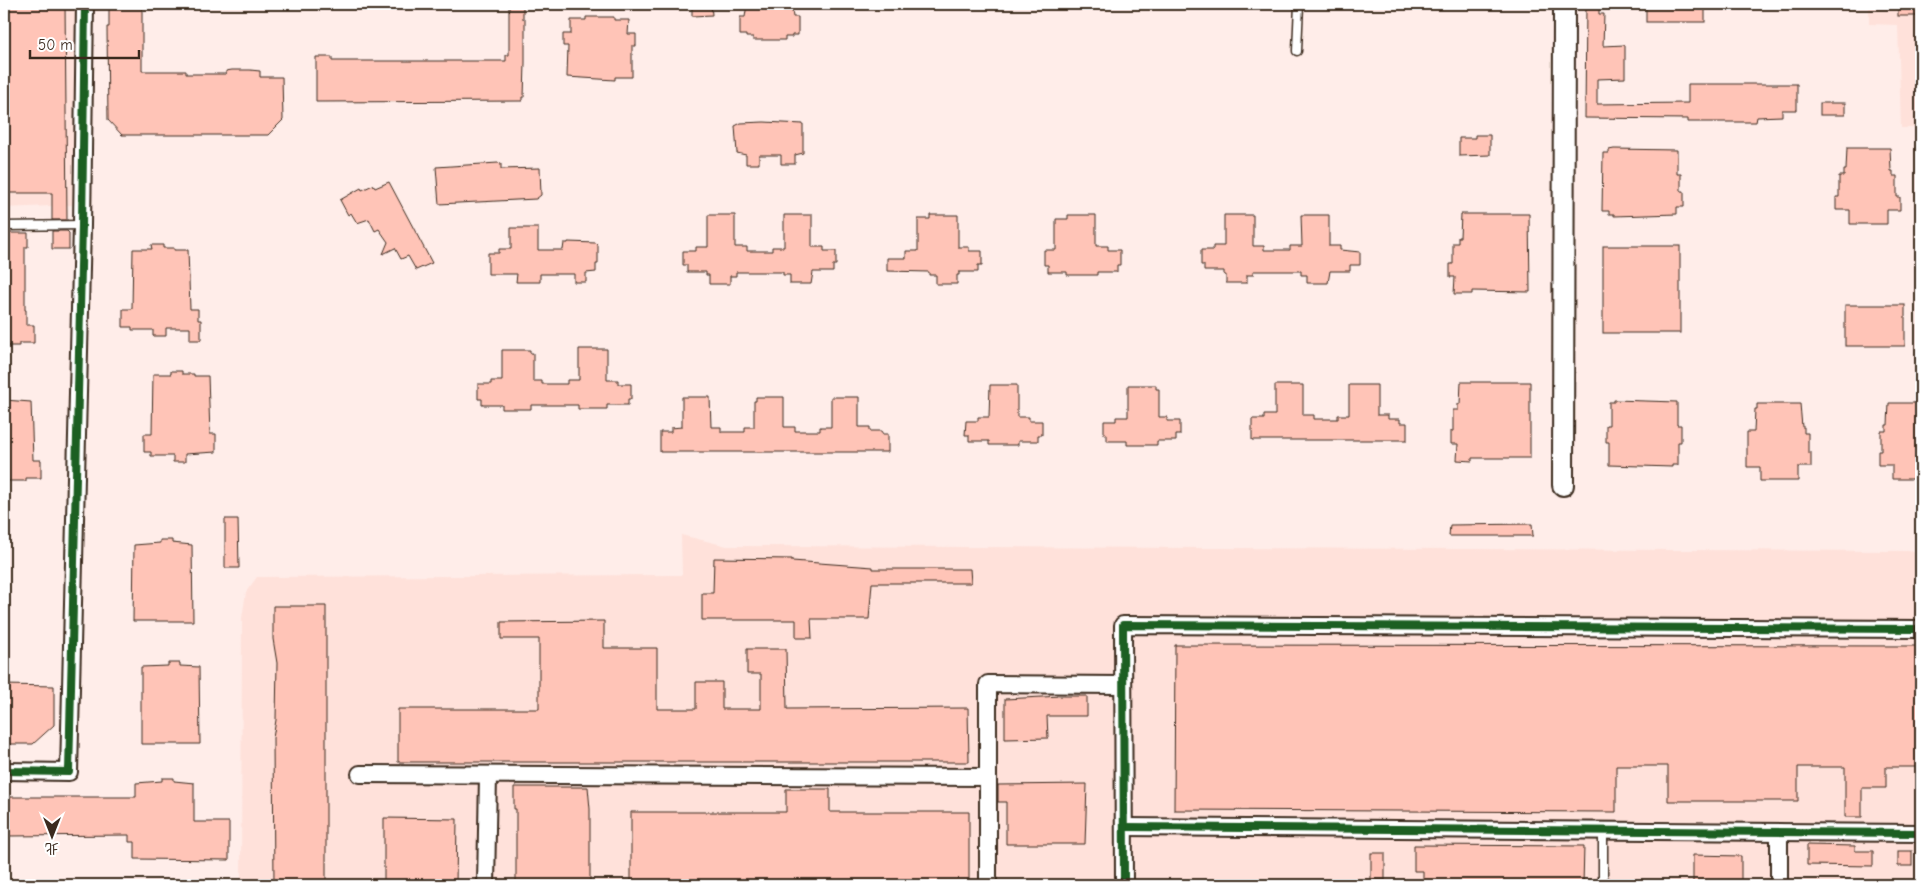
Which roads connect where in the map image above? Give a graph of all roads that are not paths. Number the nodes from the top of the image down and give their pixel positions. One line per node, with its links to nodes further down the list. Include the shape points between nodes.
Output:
1 (85, 4): 6 (street)
2 (1299, 4): 4 (lane)
3 (1564, 4): 7 (street)
4 (1297, 51)
5 (4, 226): 6 (lane)
6 (82, 226): 10 (street, via 69,772)
7 (1563, 485)
8 (1921, 629): 9 (street, via 1123,625)
9 (1123, 685): 13 (street, via 988,684); 14 (street)
10 (4, 772)
11 (360, 774): 12 (street)
12 (488, 775): 13 (street); 18 (street)
13 (988, 777): 19 (street)
14 (1124, 827): 15 (street); 20 (street)
15 (1603, 831): 16 (street); 21 (lane)
16 (1779, 832): 17 (street); 22 (street)
17 (1921, 833)
18 (486, 885)
19 (988, 885)
20 (1124, 885)
21 (1603, 885)
22 (1779, 885)

